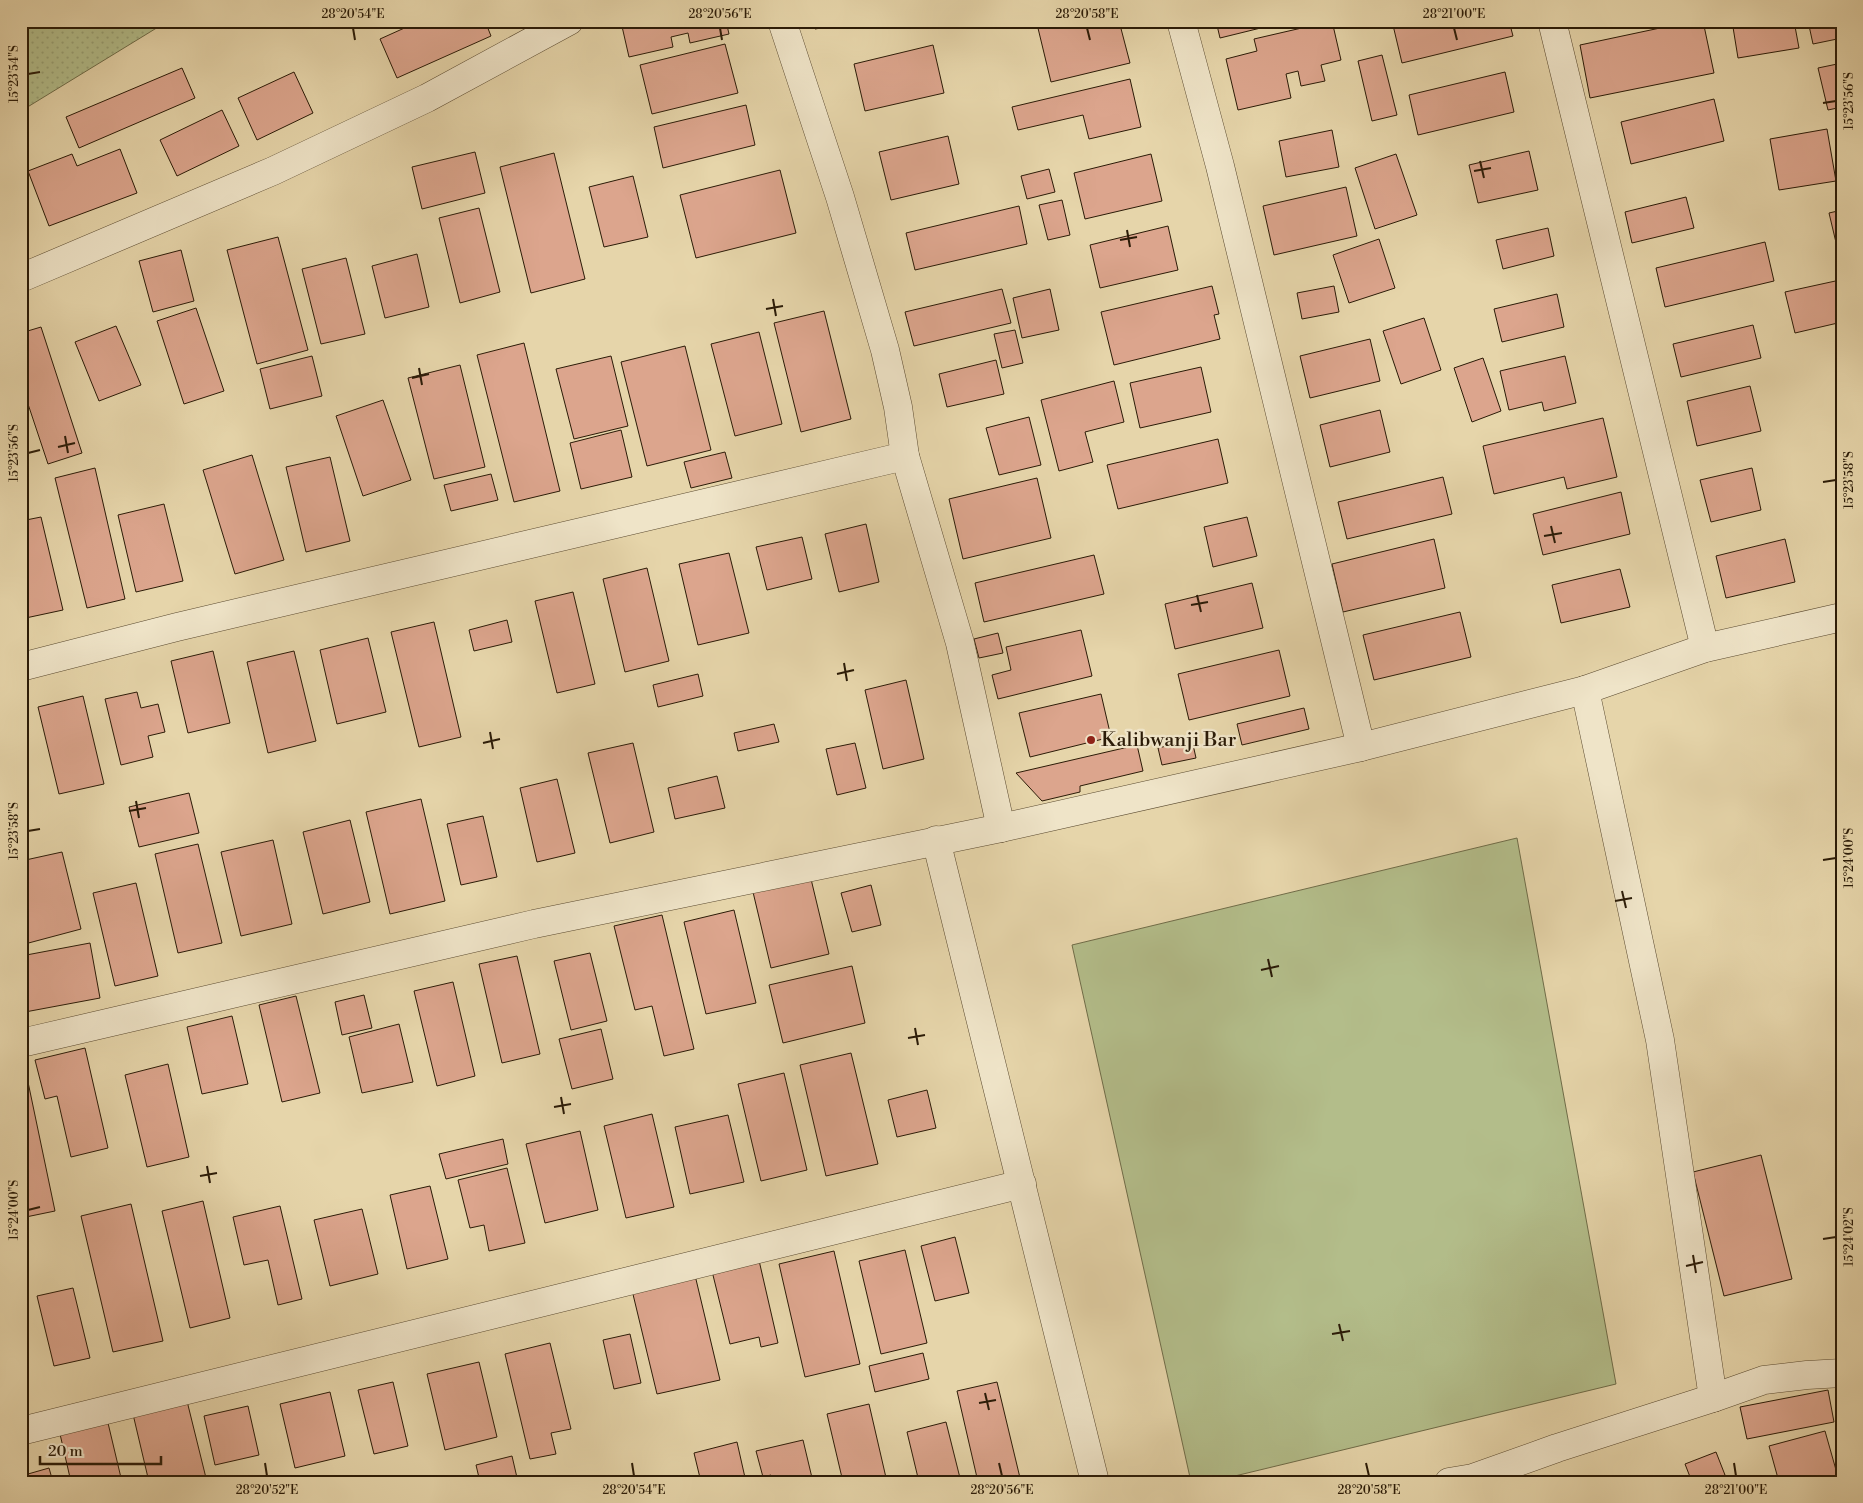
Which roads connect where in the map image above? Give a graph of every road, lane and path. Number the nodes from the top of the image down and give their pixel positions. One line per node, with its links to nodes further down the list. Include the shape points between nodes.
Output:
1 (569, 21): 5 (street, via 426,98 274,171)
2 (782, 21): 6 (street, via 840,197 885,350 898,407)
3 (1181, 21): 11 (street, via 1220,166)
4 (1552, 21): 8 (street)
5 (21, 278)
6 (904, 456): 9 (street, via 177,627); 12 (street, via 960,643)
7 (1842, 617): 8 (street)
8 (1705, 648): 10 (street)
9 (21, 667)
10 (1585, 690): 11 (street); 17 (street, via 1660,1040)
11 (1361, 747): 12 (street)
12 (1000, 828): 13 (street)
13 (936, 840): 14 (street, via 534,924); 15 (street)
14 (21, 1043)
15 (1022, 1184): 18 (street); 20 (street)
16 (1842, 1374): 17 (street, via 1764,1380)
17 (1713, 1398): 19 (street)
18 (21, 1431)
19 (1465, 1481)
20 (1095, 1482)

